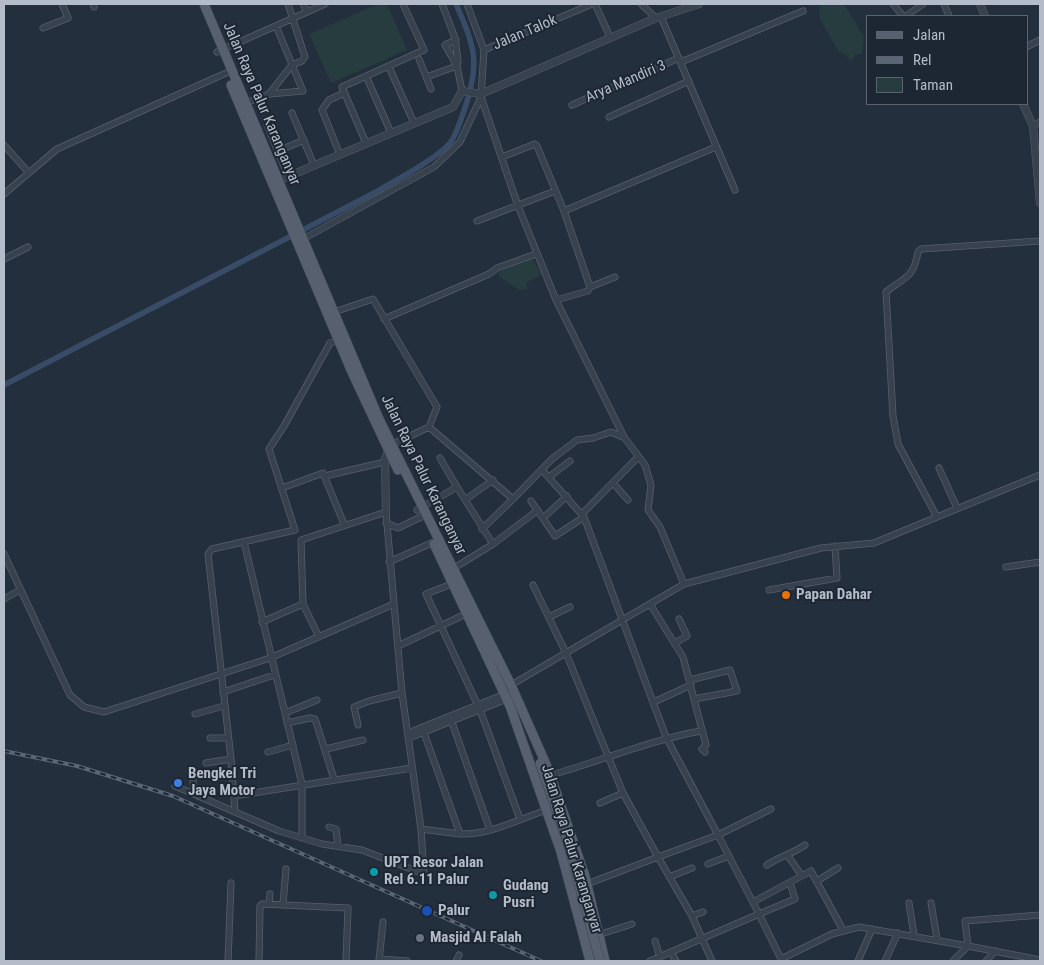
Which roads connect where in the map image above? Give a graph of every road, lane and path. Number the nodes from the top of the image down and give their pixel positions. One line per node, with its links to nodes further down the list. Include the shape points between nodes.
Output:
1 (62, 4): 22 (street, via 68,18)
2 (198, 4): 26 (main road, Jalan Raya Palur Karanganyar)
3 (204, 4): 26 (main road, Jalan Raya Palur Karanganyar)
4 (288, 4): 20 (street)
5 (303, 4): 16 (street)
6 (325, 4): 16 (street)
7 (403, 4): 31 (street, via 424,50)
8 (442, 4): 24 (street)
9 (467, 4): 25 (street)
10 (594, 4): 23 (street); 25 (street, Jalan Talok)
11 (641, 4): 19 (street)
12 (893, 4): 17 (street)
13 (923, 4): 18 (street)
14 (693, 5): 19 (street)
15 (803, 11): 28 (street, Arya Mandiri 3)
16 (307, 12): 20 (street)
17 (904, 15)
18 (906, 15)
19 (658, 17): 23 (street); 28 (street)
20 (294, 18): 21 (street); 29 (street, via 305,57)
21 (276, 26): 26 (street); 29 (street)
22 (43, 28)
23 (610, 37): 40 (street)
24 (456, 40): 30 (street); 30 (street, via 445,45)
25 (484, 50): 40 (street)
26 (220, 51): 32 (main road, Jalan Raya Palur Karanganyar)
27 (418, 59): 34 (street)
28 (680, 60): 35 (street); 42 (street, Arya Mandiri 3)
29 (292, 65): 39 (street); 39 (street, via 303,91)
30 (457, 66): 34 (street); 38 (street)
31 (389, 67): 33 (street); 46 (street)
32 (229, 72): 41 (main road, Jalan Raya Palur Karanganyar); 59 (street, via 64,145)
33 (366, 76): 37 (street); 50 (street)
34 (426, 77): 36 (street)
35 (689, 81): 45 (street); 54 (street)
36 (431, 89)
37 (343, 90): 52 (street); 56 (street, via 322,110)
38 (463, 91): 40 (street); 46 (street, via 453,107)
39 (269, 94): 41 (street)
40 (480, 95): 57 (street); 69 (street, via 460,142 434,167)
41 (242, 104): 61 (main road, Jalan Raya Palur Karanganyar)
42 (572, 105)
43 (1023, 105): 49 (street)
44 (292, 113): 51 (street)
45 (610, 117)
46 (414, 122): 50 (street)
47 (1040, 122): 49 (street)
48 (266, 125): 55 (street)
49 (1033, 126): 65 (street)
50 (391, 133): 52 (street)
51 (304, 140): 55 (street); 58 (street)
52 (366, 143): 56 (street)
53 (4, 145): 59 (street)
54 (716, 147): 62 (street); 67 (street)
55 (278, 151): 60 (street)
56 (340, 154): 58 (street)
57 (502, 158): 63 (street, via 536,145); 66 (street)
58 (314, 165): 60 (street)
59 (29, 173): 64 (street)
60 (288, 176): 61 (street)
61 (276, 182): 69 (main road, Jalan Raya Palur Karanganyar)
62 (735, 190)
63 (555, 192): 66 (street); 67 (street)
64 (4, 194)
65 (1040, 203)
66 (518, 206): 68 (street); 72 (street)
67 (564, 211): 75 (street)
68 (477, 221)
69 (300, 238): 77 (main road, Jalan Raya Palur Karanganyar)
70 (1040, 241): 106 (street, via 920,249 910,276 886,292 893,416 898,444)
71 (28, 247): 73 (street)
72 (536, 254): 76 (street); 78 (street)
73 (4, 259)
74 (615, 277): 75 (street)
75 (590, 287): 76 (street)
76 (556, 300): 81 (street)
77 (331, 313): 78 (street, via 372,298); 79 (main road, Jalan Raya Palur Karanganyar)
78 (384, 319): 80 (street, via 436,404)
79 (341, 339): 82 (main road, Jalan Raya Palur Karanganyar); 95 (street, via 330,343 269,449)
80 (429, 427): 82 (street); 92 (street)
81 (624, 437): 83 (street); 88 (street, via 611,432 578,439)
82 (390, 447): 86 (street); 104 (main road, Jalan Raya Palur Karanganyar)
83 (638, 457): 93 (street); 121 (street, via 645,465 651,482 648,510 660,528)
84 (440, 458): 94 (street)
85 (570, 461): 91 (street)
86 (385, 462): 90 (street); 103 (street)
87 (939, 468): 101 (street)
88 (542, 470): 91 (street); 97 (street)
89 (1040, 475): 101 (street)
90 (325, 476): 95 (street, via 322,473); 109 (street)
91 (549, 477): 96 (street)
92 (493, 480): 97 (street); 98 (street)
93 (613, 483): 99 (street); 105 (street)
94 (457, 487): 98 (street); 104 (street)
95 (282, 488): 112 (street, via 295,530)
96 (567, 496): 105 (street); 107 (street)
97 (514, 499): 110 (street)
98 (465, 500): 110 (street)
99 (628, 500)
100 (531, 501): 102 (street)
101 (957, 508): 106 (street)
102 (538, 510): 107 (street); 113 (street)
103 (386, 512): 108 (street); 109 (street)
104 (421, 512): 108 (street, via 398,528); 111 (main road, Jalan Raya Palur Karanganyar)
105 (583, 516): 107 (street, via 555,536); 133 (street)
106 (936, 517): 114 (street, via 874,543)
107 (543, 518)
108 (386, 523): 116 (street)
109 (344, 524): 126 (street, via 301,540)
110 (482, 529): 113 (street)
111 (435, 541): 116 (street); 119 (main road, Jalan Raya Palur Karanganyar)
112 (244, 542): 134 (street); 141 (street, via 212,549 208,554)
113 (493, 544): 119 (street)
114 (835, 546): 121 (street); 124 (street, via 837,578)
115 (4, 554): 123 (street)
116 (389, 562): 127 (street)
117 (1040, 562): 118 (street)
118 (1006, 566)
119 (450, 571): 120 (main road, Jalan Raya Palur Karanganyar)
120 (455, 582): 130 (main road, Jalan Raya Palur Karanganyar); 135 (street, via 426,594)
121 (684, 584): 128 (street)
122 (533, 586): 131 (street)
123 (20, 590): 125 (street); 141 (street, via 70,695 77,704 88,709 104,712)
124 (769, 590)
125 (4, 599)
126 (303, 604): 134 (street); 136 (street)
127 (394, 604): 136 (street); 138 (street)
128 (650, 604): 133 (street); 137 (street)
129 (570, 607): 131 (street)
130 (470, 612): 135 (street); 144 (main road, Jalan Raya Palur Karanganyar); 147 (main road, Jalan Raya Palur Karanganyar)
131 (549, 618): 139 (street)
132 (679, 619): 137 (street, via 687,636)
133 (623, 620): 139 (street); 150 (street)
134 (262, 622): 140 (street)
135 (440, 628): 138 (street); 152 (street)
136 (319, 637): 140 (street)
137 (675, 642): 143 (street)
138 (398, 646): 146 (street)
139 (566, 653): 144 (street); 172 (street)
140 (270, 658): 141 (street); 142 (street)
141 (221, 674): 145 (street)
142 (274, 674): 145 (street); 155 (street)
143 (691, 682): 148 (street); 148 (street, via 730,670 737,690); 150 (street)
144 (511, 686): 153 (main road, Jalan Raya Palur Karanganyar)
145 (223, 692): 151 (street)
146 (402, 693): 159 (street, via 354,707); 162 (street)
147 (506, 697): 152 (street); 154 (main road, Jalan Raya Palur Karanganyar)
148 (694, 699): 160 (street)
149 (317, 700): 155 (street)
150 (654, 702): 163 (street)
151 (224, 706): 156 (street); 165 (street)
152 (479, 708): 157 (street); 188 (street)
153 (521, 708): 174 (main road); 176 (main road, Jalan Raya Palur Karanganyar)
154 (512, 710): 174 (main road); 186 (main road, Jalan Raya Palur Karanganyar)
155 (285, 713): 158 (street)
156 (195, 714)
157 (451, 719): 161 (street); 162 (street); 191 (street)
158 (287, 722): 167 (street); 168 (street, via 313,718)
159 (358, 726)
160 (700, 731): 163 (street); 170 (street, via 706,745 702,749)
161 (424, 733): 162 (street); 192 (street)
162 (409, 736): 175 (street)
163 (666, 737): 172 (street); 193 (street)
164 (210, 738): 165 (street)
165 (228, 738): 171 (street)
166 (363, 740): 168 (street)
167 (293, 744): 169 (street); 179 (street)
168 (326, 748): 178 (street)
169 (268, 752)
170 (705, 752)
171 (231, 759): 173 (street); 183 (street)
172 (607, 759): 176 (street); 181 (street)
173 (206, 763)
174 (537, 764): 245 (main road, via 560,833); 246 (main road, bridge, via 566,836)
175 (412, 768): 178 (street); 190 (street)
176 (551, 776): 210 (main road, Jalan Raya Palur Karanganyar)
177 (193, 779): 182 (street)
178 (334, 780): 179 (street)
179 (302, 784): 183 (street); 194 (street)
180 (175, 786): 182 (street)
181 (623, 793): 184 (street); 199 (street)
182 (194, 794): 187 (street)
183 (234, 796): 187 (street)
184 (600, 803)
185 (771, 809): 193 (street)
186 (547, 810): 188 (street); 233 (main road, Jalan Raya Palur Karanganyar)
187 (234, 811): 194 (street)
188 (520, 819): 191 (street)
189 (329, 827): 196 (street, via 336,829)
190 (421, 829): 192 (street); 196 (street, via 423,875 362,850)
191 (490, 830): 192 (street)
192 (460, 834)
193 (718, 835): 197 (street); 199 (street)
194 (302, 838): 196 (street)
195 (805, 845): 198 (street)
196 (338, 846)
197 (729, 856): 200 (street); 212 (street)
198 (788, 856): 201 (street, via 781,855); 205 (street)
199 (658, 857): 206 (street); 210 (street)
200 (708, 864)
201 (768, 864)
202 (286, 868): 215 (street)
203 (692, 868): 206 (street)
204 (838, 868): 207 (street)
205 (802, 876): 207 (street, via 811,871); 209 (street)
206 (670, 877): 220 (street)
207 (817, 881): 223 (street)
208 (231, 882): 240 (street)
209 (790, 883): 212 (street); 218 (street, via 795,899)
210 (587, 884): 226 (main road, Jalan Raya Palur Karanganyar)
211 (270, 894): 214 (street)
212 (753, 902): 218 (street)
213 (909, 903): 227 (street)
214 (269, 904): 215 (street); 241 (street, via 261,905)
215 (282, 904): 242 (street, via 348,908)
216 (931, 904): 229 (street)
217 (703, 912): 220 (street)
218 (759, 914): 228 (street); 238 (street)
219 (1040, 915): 231 (street, via 965,920)
220 (692, 916): 228 (street)
221 (383, 922): 237 (street)
222 (632, 924): 226 (street)
223 (848, 929): 224 (street); 238 (street, via 824,937)
224 (872, 929): 225 (street); 251 (street)
225 (898, 933): 227 (street); 252 (street)
226 (598, 935): 232 (main road, Jalan Raya Palur Karanganyar)
227 (914, 935): 229 (street)
228 (703, 937): 235 (street); 250 (street)
229 (937, 939): 231 (street)
230 (655, 941): 236 (street)
231 (968, 946): 234 (street); 253 (street)
232 (601, 948): 233 (main road, via 598,952); 247 (main road, Jalan Raya Palur Karanganyar)
233 (588, 951): 244 (main road, Jalan Raya Palur Karanganyar)
234 (995, 951): 239 (street); 254 (street)
235 (672, 952): 236 (street); 249 (street)
236 (660, 957): 248 (street)
237 (379, 960): 243 (street)
238 (782, 960)
239 (1040, 960)
240 (228, 961)
241 (259, 961)
242 (346, 961)
243 (407, 961)
244 (590, 961)
245 (595, 961)
246 (600, 961)
247 (606, 961)
248 (650, 961)
249 (676, 961)
250 (712, 961)
251 (858, 961)
252 (885, 961)
253 (953, 961)
254 (986, 961)

